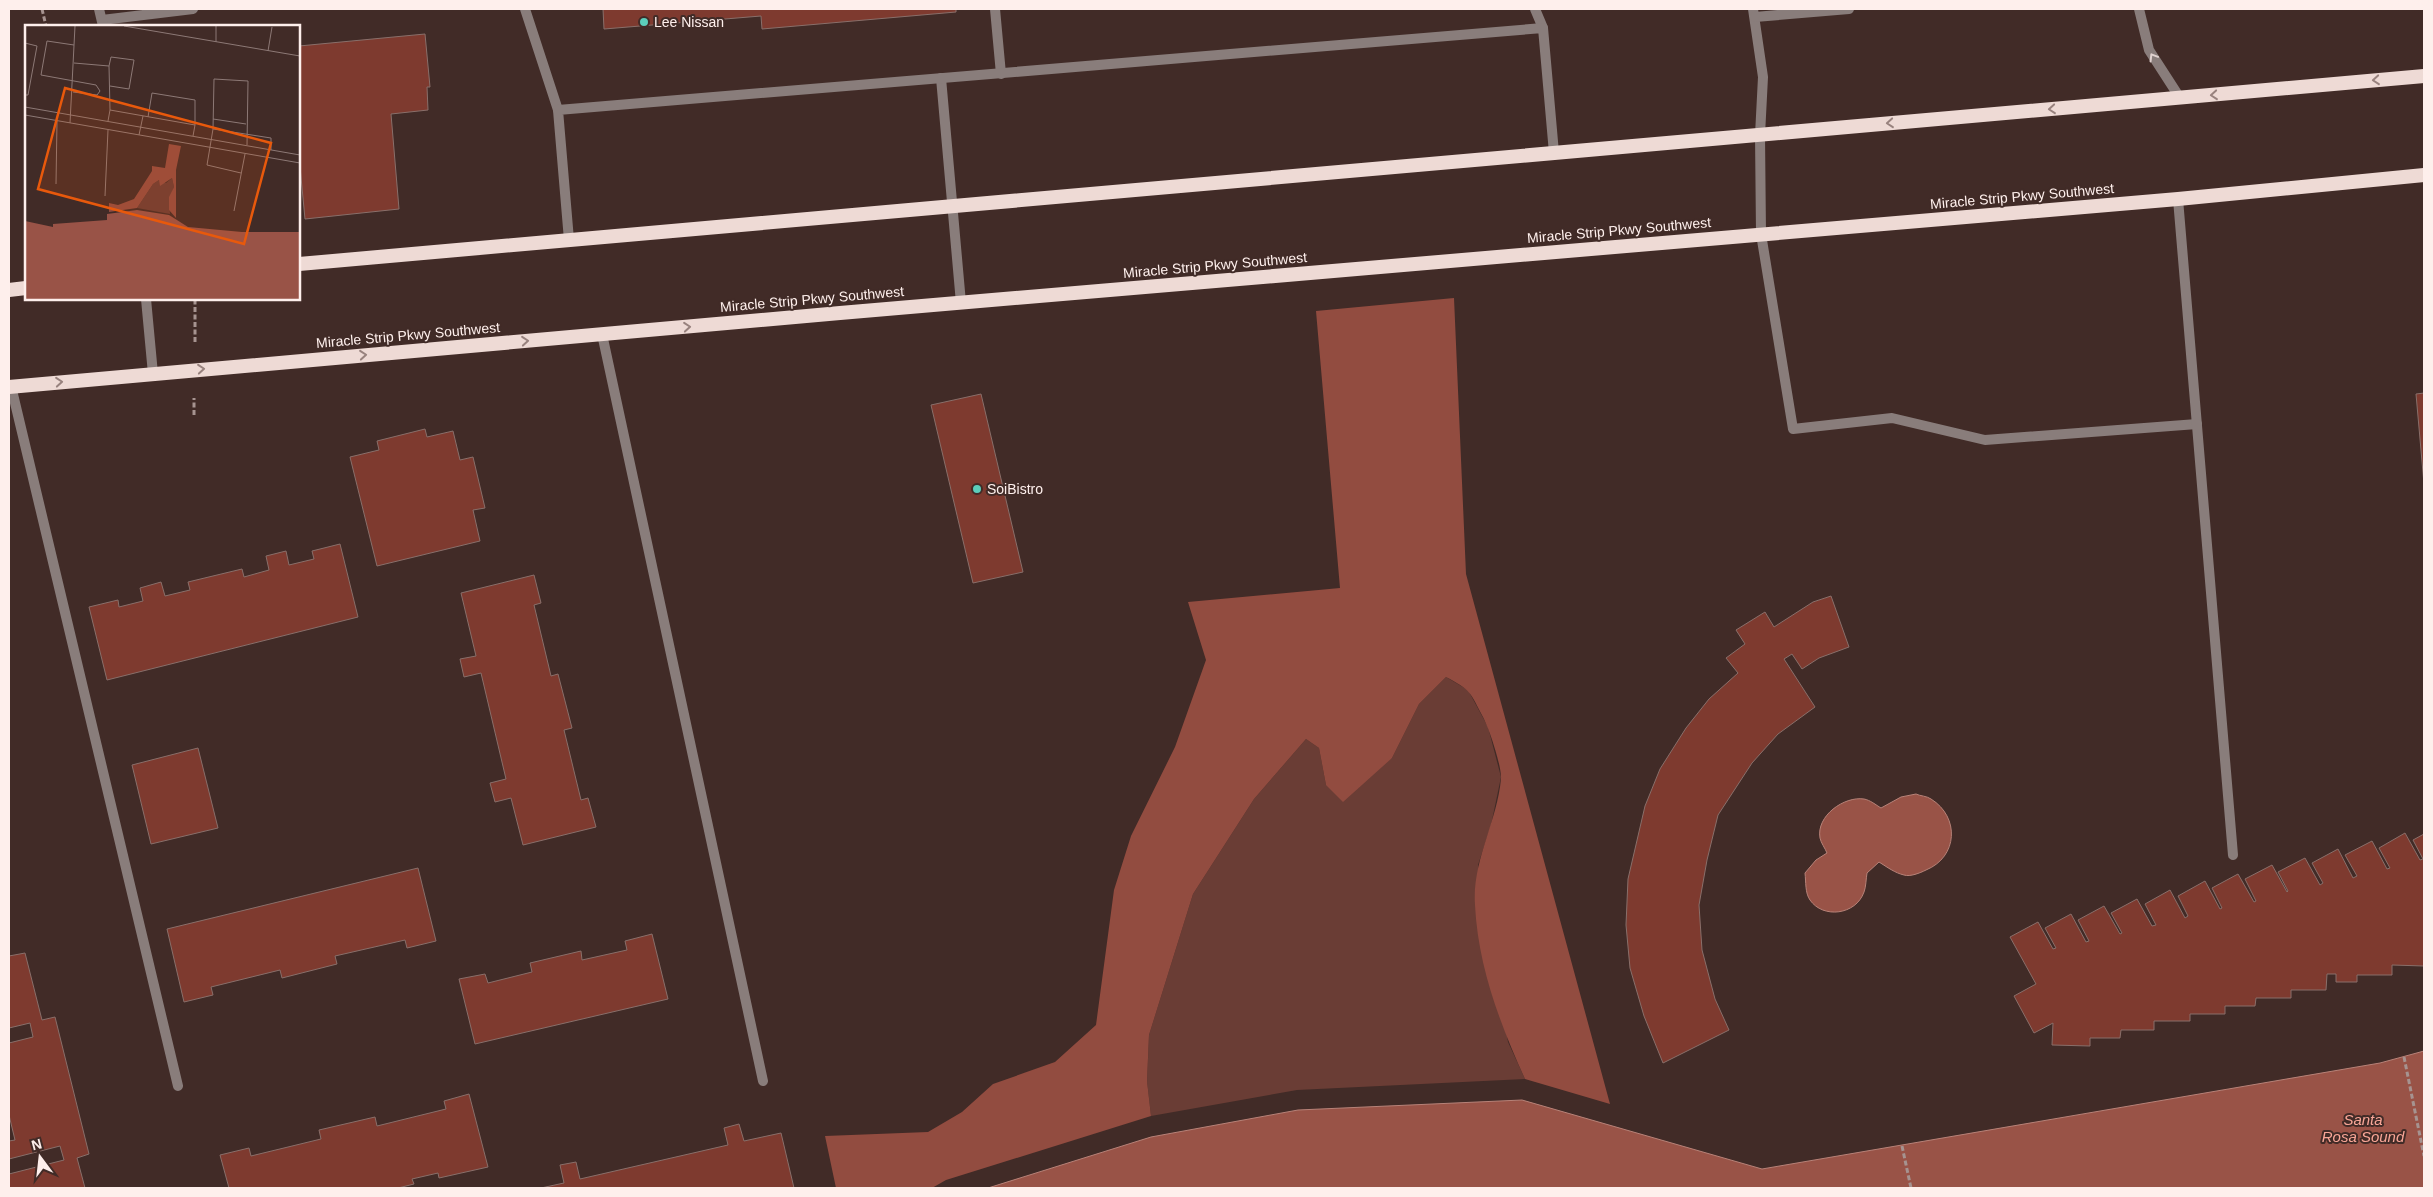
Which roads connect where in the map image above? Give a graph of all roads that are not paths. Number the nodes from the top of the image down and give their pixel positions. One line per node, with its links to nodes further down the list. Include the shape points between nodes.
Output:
1 (99, 9): 9 (street)
2 (192, 9): 9 (street)
3 (525, 9): 15 (street)
4 (995, 9): 11 (street)
5 (1536, 9): 10 (street)
6 (1848, 9): 8 (street)
7 (2139, 9): 14 (street, one-way to 7, via 2149,50)
8 (1754, 13): 16 (street, via 1763,77)
9 (102, 23)
10 (1543, 28): 11 (street); 17 (street)
11 (1000, 74): 13 (street)
12 (2424, 76): 14 (highway, one-way to 14)
13 (941, 78): 15 (street); 20 (street)
14 (2180, 98): 16 (highway, one-way to 16)
15 (558, 110): 22 (street)
16 (1760, 135): 17 (highway); 21 (street)
17 (1554, 154): 20 (highway)
18 (2424, 175): 19 (highway, Miracle Strip Pkwy Southwest)
19 (2178, 199): 21 (highway, Miracle Strip Pkwy Southwest); 31 (street)
20 (952, 206): 22 (highway); 27 (street)
21 (1761, 234): 27 (highway, Miracle Strip Pkwy Southwest); 31 (street, via 1793,428 1892,418 1984,440)
22 (569, 240): 23 (highway)
23 (300, 264)
24 (25, 288): 25 (highway)
25 (9, 290)
26 (146, 300): 29 (street)
27 (961, 303): 28 (highway, Miracle Strip Pkwy Southwest, one-way to 27)
28 (602, 334): 29 (highway, Miracle Strip Pkwy Southwest, one-way to 28); 33 (street)
29 (152, 374): 30 (highway, Miracle Strip Pkwy Southwest, one-way to 29)
30 (10, 387): 34 (street)
31 (2197, 424): 32 (street)
32 (2233, 855)
33 (763, 1081)
34 (178, 1086)

